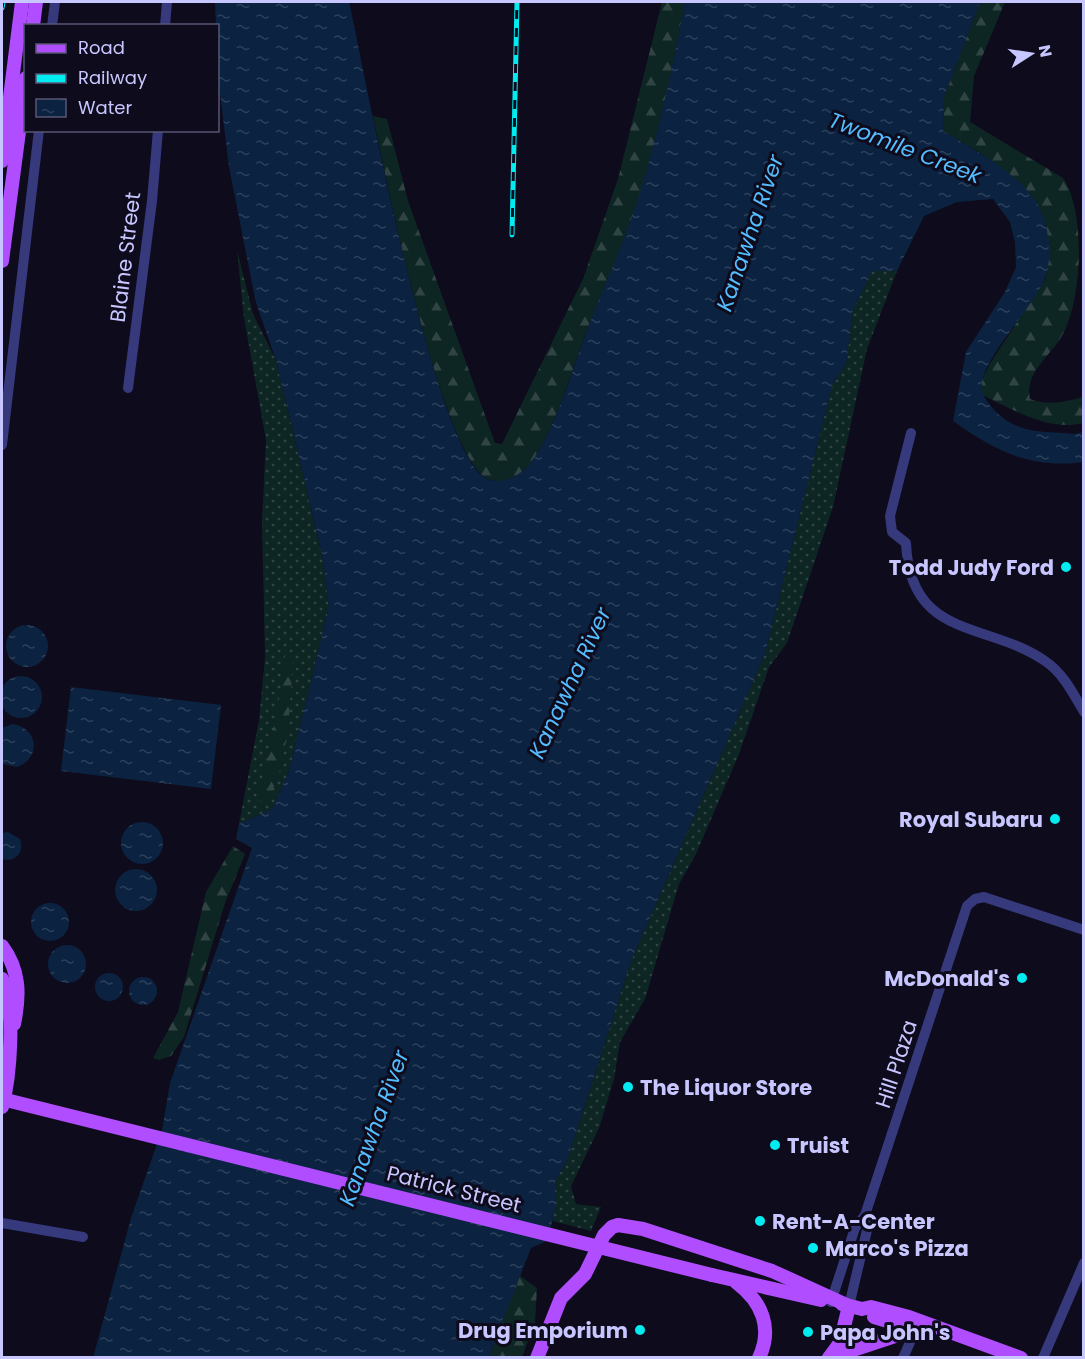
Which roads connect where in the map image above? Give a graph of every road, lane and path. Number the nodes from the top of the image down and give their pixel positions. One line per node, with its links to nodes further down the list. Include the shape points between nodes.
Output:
1 (22, 2): 11 (main road)
2 (36, 2): 5 (main road)
3 (55, 2): 6 (street)
4 (167, 2): 7 (street)
5 (33, 24)
6 (52, 24)
7 (165, 24)
8 (24, 93): 12 (main road)
9 (39, 132): 15 (street)
10 (158, 132): 13 (street, Blaine Street)
11 (2, 161)
12 (2, 261)
13 (128, 387)
14 (911, 433): 16 (street, via 890,516 892,532 906,543 910,578 924,599 946,620 1045,661 1071,688)
15 (2, 445)
16 (1083, 712)
17 (1083, 930): 23 (street, Hill Plaza, via 984,897 967,906)
18 (2, 946): 20 (main road, via 14,967 18,992)
19 (2, 979): 20 (main road, via 7,993)
20 (10, 1041): 22 (main road)
21 (2, 1099): 27 (main road, Patrick Street, bridge)
22 (2, 1107)
23 (866, 1215): 28 (street, Hill Plaza, via 855,1228); 29 (street, Hill Plaza, via 868,1226)
24 (2, 1222): 25 (street)
25 (83, 1238)
26 (1083, 1263): 37 (street)
27 (733, 1280): 28 (main road, Patrick Street); 32 (main road, via 753,1297 762,1314 765,1340)
28 (832, 1300): 29 (main road); 31 (main road, via 772,1271 713,1251 628,1225 612,1227 585,1274 561,1298)
29 (856, 1308): 30 (main road, via 868,1316); 33 (main road); 36 (main road, via 871,1307 909,1317)
30 (916, 1329): 33 (main road); 34 (street); 35 (main road)
31 (537, 1358)
32 (759, 1358)
33 (829, 1358)
34 (903, 1358)
35 (1001, 1358)
36 (1021, 1358)
37 (1043, 1358)

